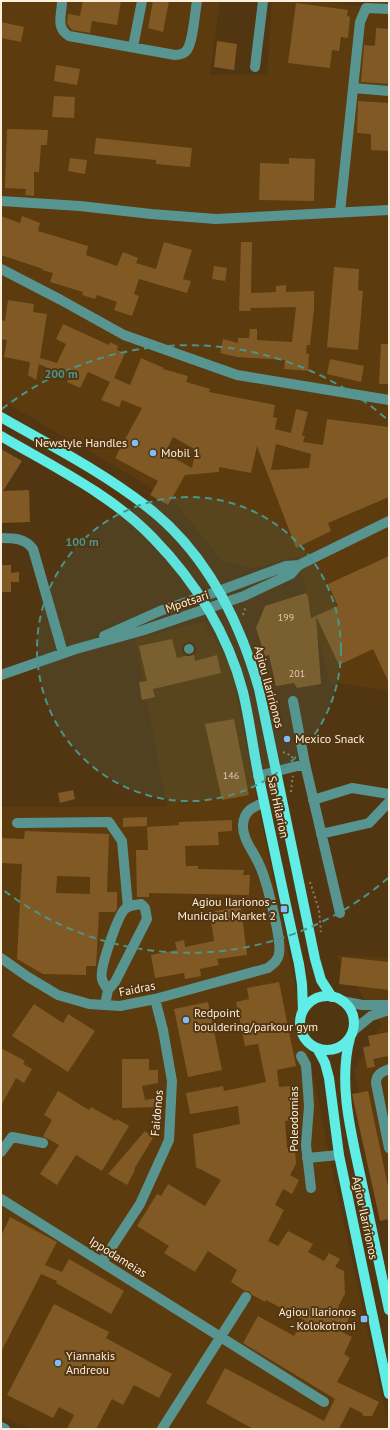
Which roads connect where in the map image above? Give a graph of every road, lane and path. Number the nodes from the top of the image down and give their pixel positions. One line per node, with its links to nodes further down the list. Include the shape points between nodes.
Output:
1 (62, 1): 6 (street, via 60,24 65,34)
2 (142, 1): 6 (street)
3 (197, 1): 6 (street, via 190,44 186,51 175,55)
4 (263, 1): 7 (street)
5 (389, 9): 8 (street, via 366,8 360,22)
6 (133, 47)
7 (255, 67)
8 (353, 88): 9 (street); 12 (street)
9 (389, 91)
10 (1, 201): 12 (street, via 216,219)
11 (389, 210): 12 (street)
12 (340, 212)
13 (1, 269): 14 (street, via 124,335 237,375)
14 (389, 400)
15 (1, 417): 20 (main road, Agiou Ilaririonos, via 93,470 147,506 190,549)
16 (1, 436): 21 (main road, via 83,484 132,519 153,538)
17 (389, 521): 19 (street, Mpotsari)
18 (1, 538): 25 (street, via 23,540 33,548)
19 (299, 565): 20 (street, Mpotsari, via 286,566); 22 (street, Mpotsari, via 291,574)
20 (219, 591): 21 (street, Mpotsari); 22 (main road, Agiou Ilaririonos)
21 (201, 597): 23 (main road); 24 (street, Mpotsari, via 160,610)
22 (226, 602): 23 (street, Mpotsari); 29 (main road, Agiou Ilaririonos, via 251,661)
23 (208, 609): 24 (street, Mpotsari); 30 (main road, San Hilarion, via 223,637 243,692)
24 (76, 649): 25 (street, Mpotsari)
25 (63, 653): 26 (street, Mpotsari)
26 (1, 675)
27 (294, 701): 28 (street)
28 (305, 764): 29 (street); 32 (street)
29 (277, 771): 30 (street); 41 (main road, Agiou Ilaririonos, via 316,966 325,988)
30 (258, 776): 34 (main road, San Hilarion)
31 (389, 794): 32 (street, via 352,788)
32 (313, 800): 36 (street)
33 (389, 802): 36 (street, via 369,823)
34 (264, 803): 42 (street, Faidras, via 252,807 243,825 244,835 264,876 280,944 277,961 262,970); 47 (main road, San Hilarion, via 299,964)
35 (17, 823): 37 (street, via 109,822 122,841)
36 (321, 834): 38 (street)
37 (128, 908): 40 (street, via 124,910 105,955 102,979); 40 (street, via 141,904 145,908 147,919 116,982)
38 (340, 913)
39 (1, 958): 44 (street, Faidras, via 58,995 89,1004)
40 (108, 990): 44 (street)
41 (332, 997): 43 (main road); 47 (main road, via 315,999)
42 (155, 999): 44 (street, Faidras, via 120,1006); 59 (street, Faidonos, via 172,1081 169,1140 140,1204)
43 (342, 1001): 45 (street, via 362,1005); 48 (main road, via 352,1014)
44 (105, 1005)
45 (389, 1005)
46 (389, 1010): 48 (street, via 372,1016)
47 (303, 1011): 49 (main road, via 300,1026 302,1033 305,1040)
48 (352, 1034): 49 (main road, via 344,1045 336,1049); 61 (main road, Agiou Ilaririonos, via 346,1053 345,1074 349,1116)
49 (317, 1048): 55 (main road, Agiou Ilaririonos, via 329,1078)
50 (301, 1056): 56 (street, Poleodomias, via 306,1065 309,1106 306,1133)
51 (389, 1069): 53 (street, via 381,1072 376,1078 376,1083)
52 (43, 1143): 54 (street, via 12,1137)
53 (389, 1148)
54 (1, 1152)
55 (339, 1156): 56 (street, Poleodomias); 63 (main road, Agiou Ilaririonos)
56 (308, 1158): 57 (street, Poleodomias)
57 (311, 1188)
58 (1, 1199): 59 (street, Ippodameias)
59 (102, 1262): 62 (street, Ippodameias)
60 (246, 1297): 62 (street)
61 (389, 1310)
62 (220, 1336): 64 (street, Ippodameias); 67 (street)
63 (389, 1394)
64 (324, 1402)
65 (1, 1427): 66 (street)
66 (5, 1429)
67 (162, 1429)

